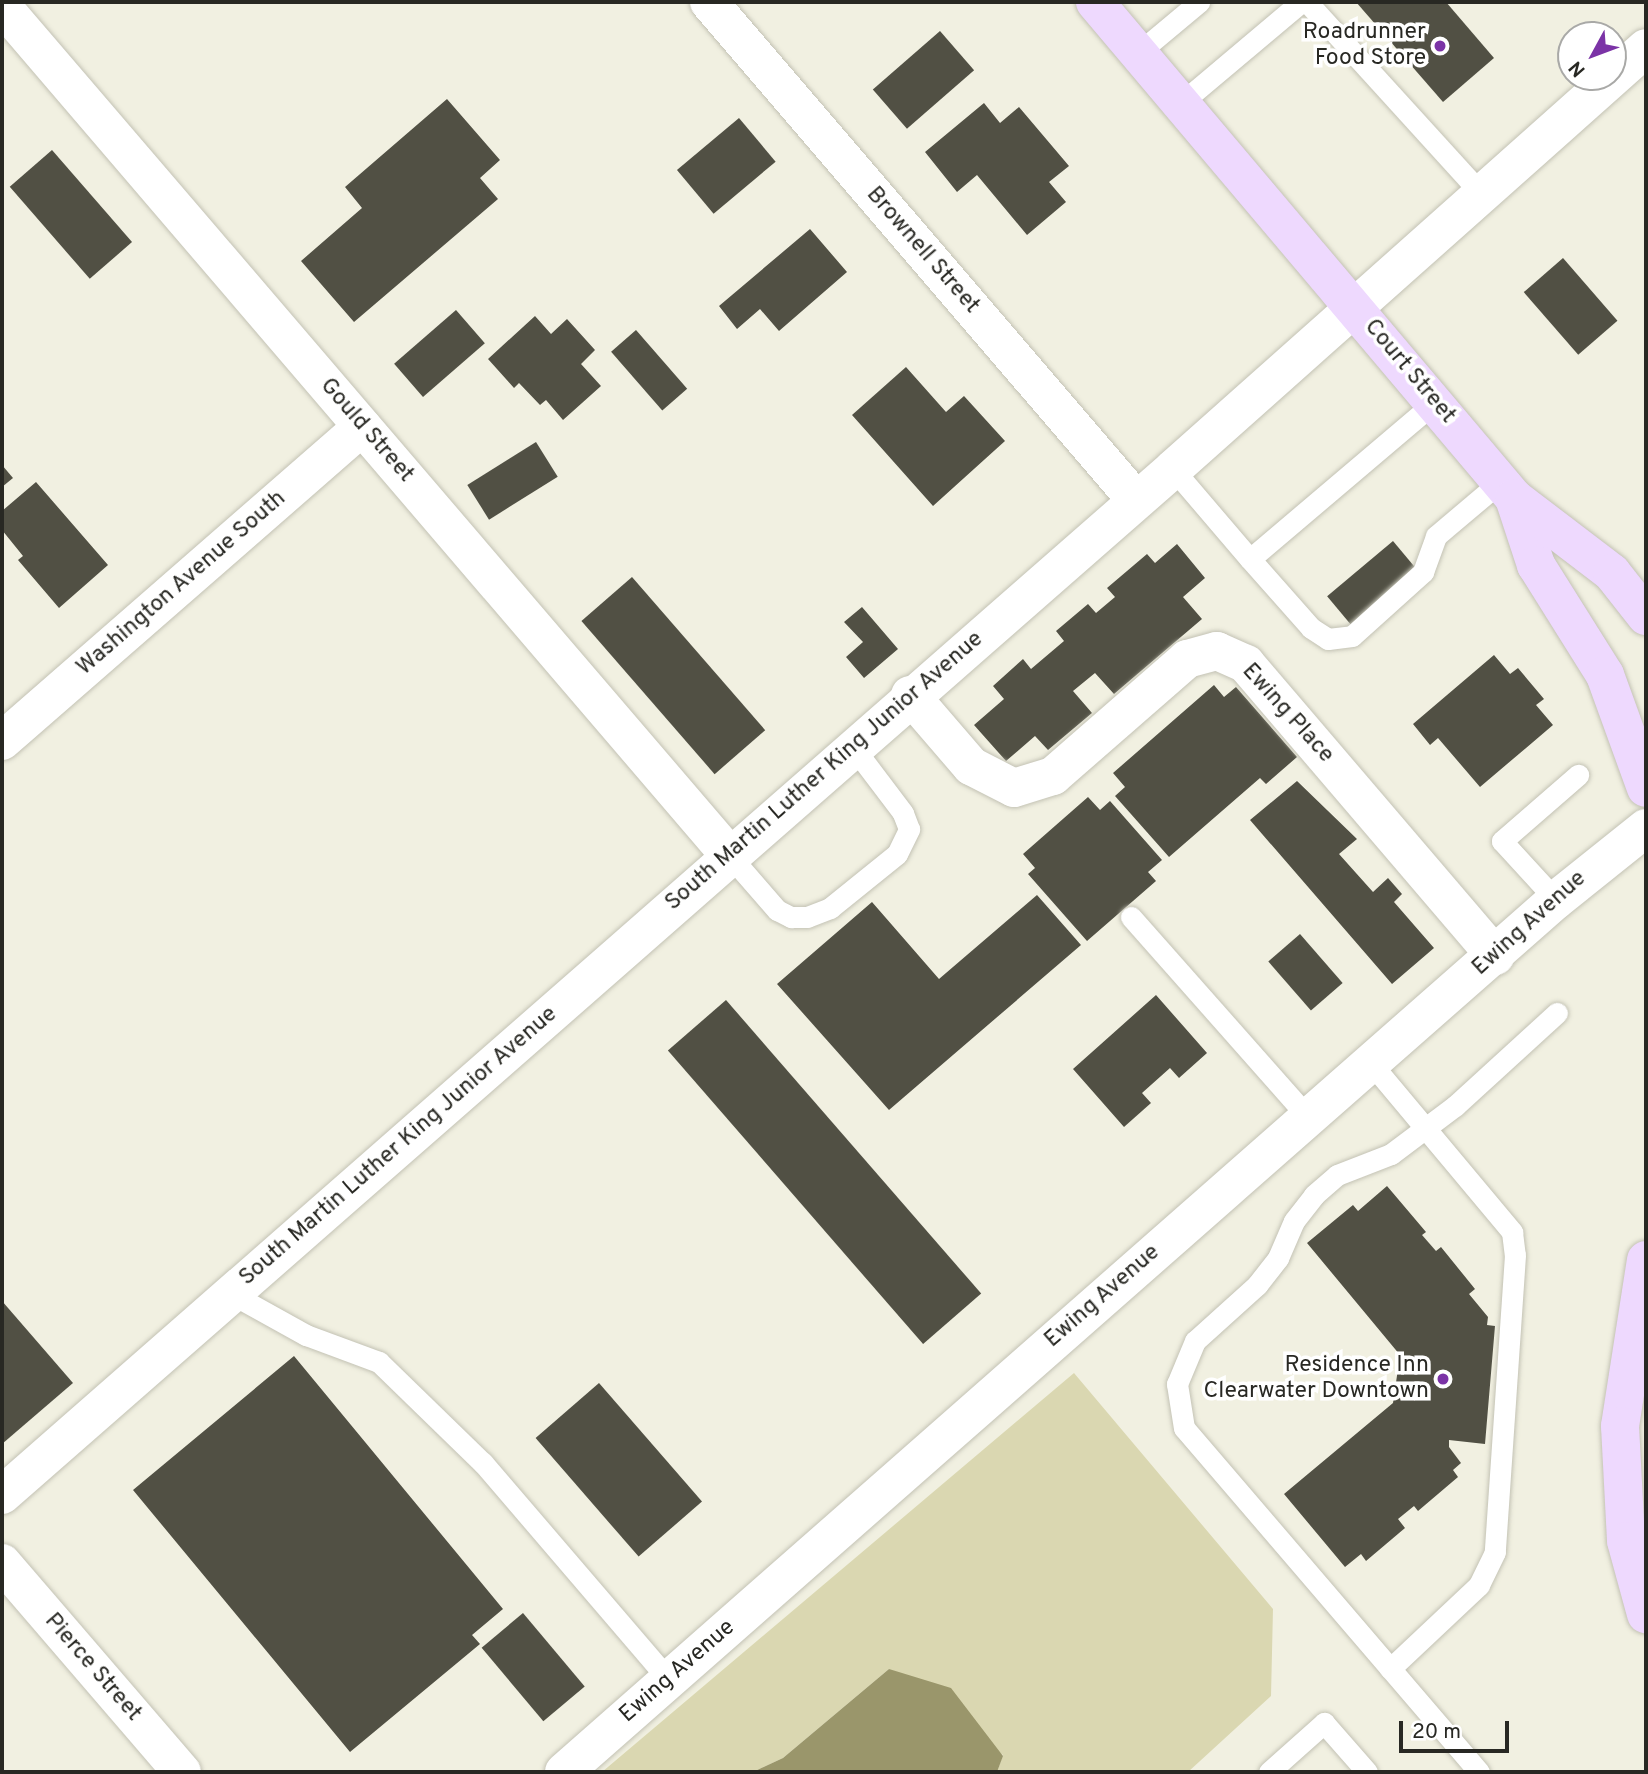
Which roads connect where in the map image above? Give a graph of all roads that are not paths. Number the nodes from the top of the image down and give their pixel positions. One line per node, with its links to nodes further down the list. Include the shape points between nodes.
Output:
1 (709, 2): 16 (street, Brownell Street)
2 (1095, 2): 8 (main road, Court Street)
3 (1199, 2): 8 (lane)
4 (1301, 2): 9 (lane)
5 (1307, 2): 10 (lane)
6 (3, 4): 13 (street, Gould Street)
7 (1646, 48): 10 (street, South Martin Luther King Junior Avenue)
8 (1138, 53): 9 (main road, Court Street)
9 (1181, 103): 11 (main road, Court Street)
10 (1481, 193): 11 (street, South Martin Luther King Junior Avenue)
11 (1352, 306): 12 (main road, Court Street); 14 (street, South Martin Luther King Junior Avenue)
12 (1435, 402): 15 (main road, Court Street); 17 (lane)
13 (362, 427): 20 (street, Washington Avenue South); 25 (street, Gould Street)
14 (1173, 469): 16 (street, South Martin Luther King Junior Avenue); 17 (lane)
15 (1507, 489): 17 (lane, via 1436,536 1423,572 1352,636 1328,639 1311,628); 18 (main road, via 1612,573); 23 (main road, Court Street, via 1536,565 1605,675)
16 (1136, 500): 19 (street, South Martin Luther King Junior Avenue)
17 (1250, 559)
18 (1645, 612)
19 (911, 695): 21 (street, South Martin Luther King Junior Avenue); 28 (street, Ewing Place, via 971,766 1014,788 1053,776 1187,659 1217,651 1246,664)
20 (2, 741)
21 (853, 747): 25 (street, South Martin Luther King Junior Avenue); 25 (lane, via 903,813 909,829 897,854 830,908 799,917 777,910)
22 (1578, 775): 26 (lane, via 1502,841)
23 (1646, 788)
24 (1646, 828): 26 (street, Ewing Avenue)
25 (730, 856): 34 (street, South Martin Luther King Junior Avenue)
26 (1556, 900): 28 (street, Ewing Avenue)
27 (1131, 917): 31 (lane)
28 (1495, 956): 30 (street, Ewing Avenue)
29 (1557, 1013): 32 (lane)
30 (1370, 1062): 31 (street, Ewing Avenue); 32 (lane)
31 (1308, 1117): 39 (street, Ewing Avenue)
32 (1424, 1129): 38 (lane, via 1512,1232 1515,1255 1495,1552 1479,1585); 38 (lane, via 1391,1154 1337,1175 1314,1195 1257,1285 1195,1341 1177,1384 1184,1428)
33 (1646, 1261): 37 (main road, via 1620,1426 1626,1541)
34 (232, 1294): 35 (street, South Martin Luther King Junior Avenue); 39 (lane, via 306,1335 379,1362 483,1463)
35 (2, 1495)
36 (2, 1563): 40 (street, Pierce Street)
37 (1646, 1614)
38 (1390, 1669): 44 (lane)
39 (669, 1680): 41 (street, Ewing Avenue)
40 (182, 1772)
41 (564, 1772)
42 (1269, 1772): 43 (lane, via 1324,1723)
43 (1367, 1772)
44 (1479, 1772)

